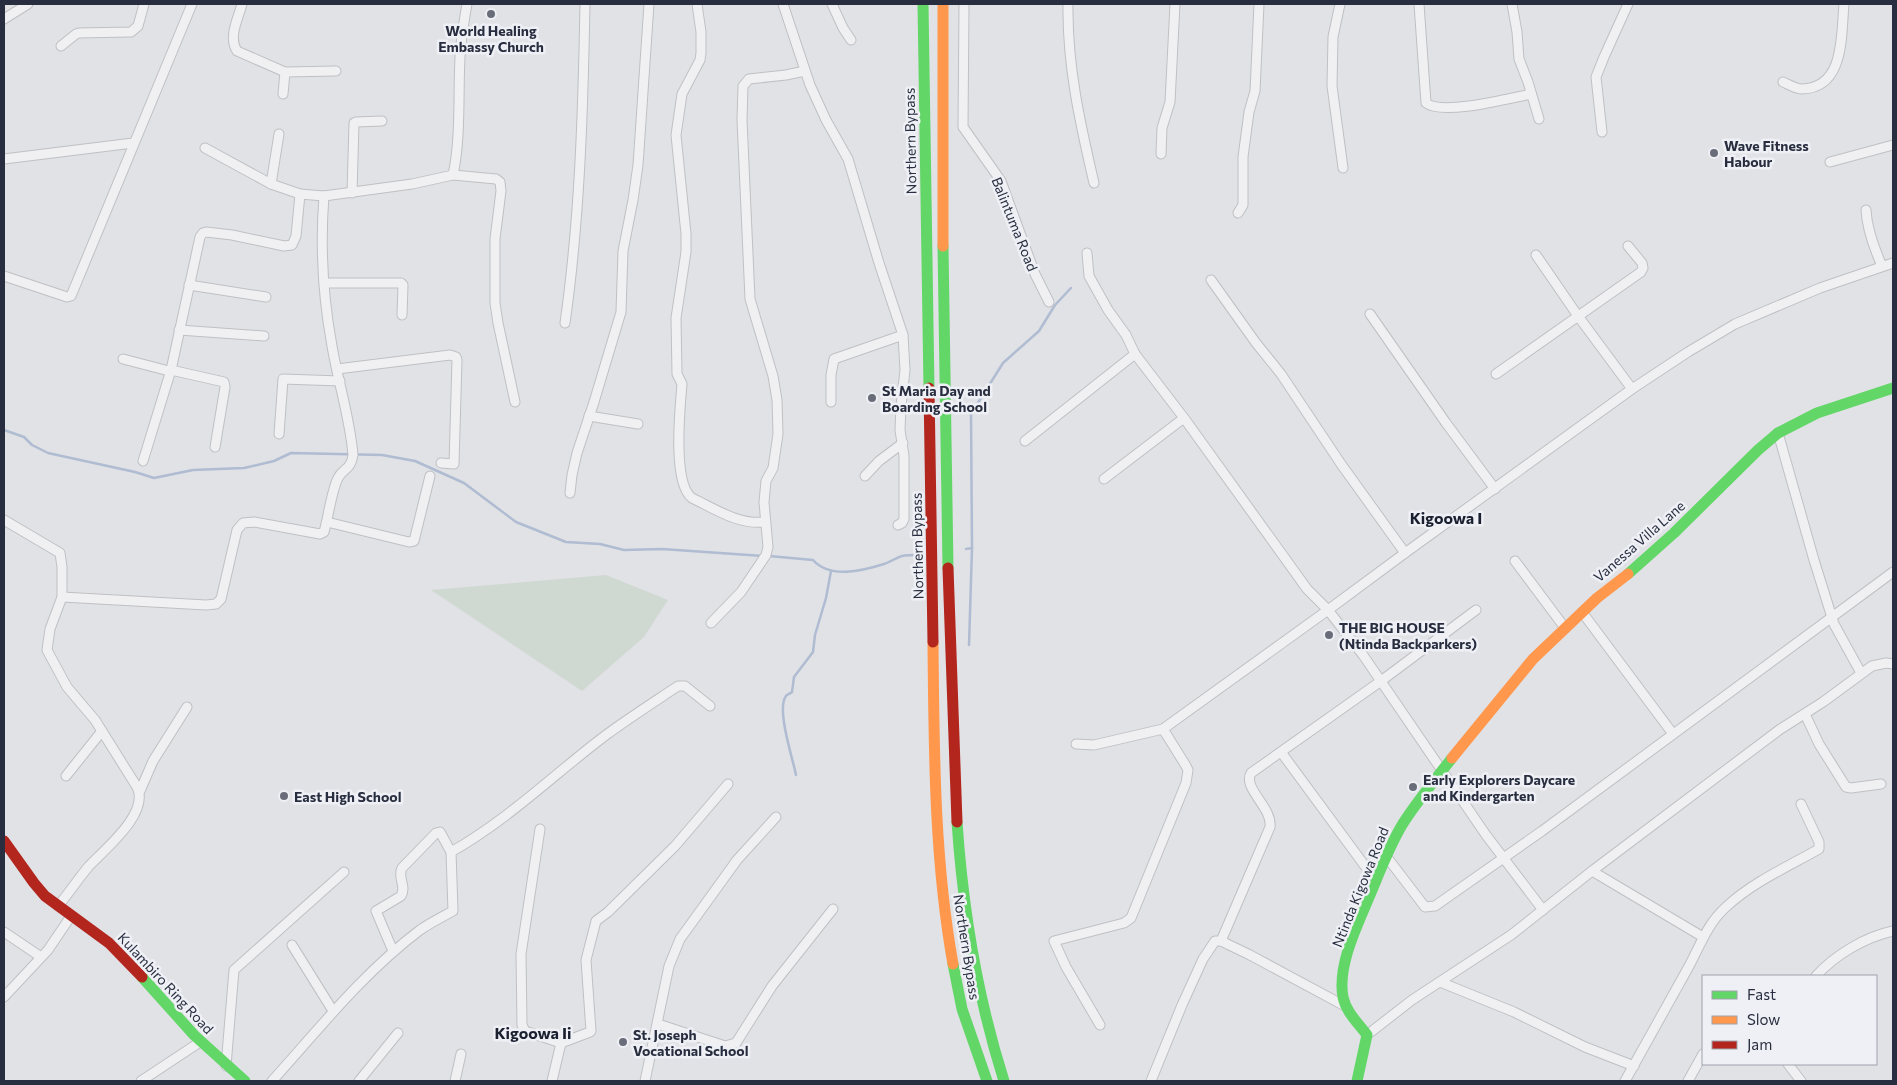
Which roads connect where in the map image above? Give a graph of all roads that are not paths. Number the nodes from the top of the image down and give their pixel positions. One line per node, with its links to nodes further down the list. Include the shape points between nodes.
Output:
1 (28, 4): 22 (street)
2 (144, 4): 24 (street, via 138,26 131,32 79,33)
3 (192, 4): 35 (street)
4 (242, 4): 27 (street, via 233,33 237,52)
5 (467, 4): 42 (street, via 460,56 460,104)
6 (584, 4): 64 (street, via 582,148)
7 (649, 4): 78 (street, via 638,164 623,251 620,312)
8 (697, 4): 95 (street, via 700,60 682,94 676,135 686,234 676,318 676,370 682,384 680,471 688,496 729,517 750,523)
9 (783, 4): 26 (street)
10 (832, 4): 23 (street)
11 (923, 4): 167 (main road, Northern Bypass, via 934,738 941,870 949,940 962,1009)
12 (942, 4): 168 (main road, Northern Bypass, via 942,242 949,581 960,873 980,994 990,1040)
13 (964, 4): 60 (street, Balintuma Road, via 962,127 1000,181)
14 (1068, 4): 43 (street, via 1070,66)
15 (1175, 4): 38 (street, via 1170,102 1162,128)
16 (1259, 4): 49 (street, via 1255,91 1243,157 1243,205)
17 (1340, 4): 41 (street, via 1333,37 1332,86)
18 (1419, 4): 30 (street, via 1426,103 1456,108)
19 (1512, 4): 30 (street, via 1519,59)
20 (1628, 4): 33 (street, via 1596,77)
21 (1844, 4): 28 (street, via 1839,56 1833,73 1822,84 1800,89)
22 (4, 19)
23 (852, 40)
24 (61, 46)
25 (336, 71): 27 (street)
26 (805, 71): 66 (street, via 826,120 848,159); 95 (street, via 749,80 743,86 750,299 777,400 778,434 772,468 766,481)
27 (285, 72): 29 (street)
28 (1783, 82)
29 (284, 94)
30 (1531, 94): 31 (street)
31 (1538, 119)
32 (382, 121): 45 (street, via 354,124)
33 (1602, 132)
34 (279, 134): 44 (street)
35 (134, 143): 39 (street); 55 (street, via 71,296)
36 (1893, 145): 40 (street)
37 (205, 148): 44 (street)
38 (1161, 154)
39 (4, 159)
40 (1830, 162)
41 (1343, 168)
42 (453, 175): 45 (street); 76 (street, via 500,182 495,239 496,303)
43 (1094, 183)
44 (271, 184): 46 (street)
45 (352, 193): 47 (street)
46 (300, 194): 47 (street); 58 (street, via 296,236 292,245 203,232)
47 (324, 196): 57 (street, via 321,243)
48 (1866, 210): 54 (street, via 1866,224)
49 (1238, 213)
50 (1628, 246): 63 (street, via 1642,262 1641,272)
51 (1086, 253): 68 (street, via 1089,276)
52 (1536, 255): 63 (street)
53 (1893, 263): 54 (street)
54 (1882, 266): 75 (street, via 1735,324)
55 (4, 276)
56 (1211, 280): 97 (street, via 1281,374 1340,464)
57 (324, 283): 62 (street, via 401,283); 70 (street)
58 (189, 284): 59 (street); 65 (street)
59 (266, 297)
60 (1049, 302)
61 (1370, 314): 91 (street)
62 (402, 316)
63 (1578, 316): 72 (street); 75 (street)
64 (565, 323)
65 (179, 330): 67 (street); 71 (street)
66 (903, 335): 77 (street, via 834,359); 84 (street, via 905,370 900,430)
67 (264, 336)
68 (1135, 354): 79 (street); 83 (street)
69 (124, 359): 71 (street)
70 (337, 369): 73 (street); 87 (street, via 450,355 456,357 454,464)
71 (170, 371): 85 (street, via 224,382); 86 (street)
72 (1496, 374)
73 (340, 381): 82 (street, via 283,380); 94 (street, via 353,455 347,470 338,478)
74 (1893, 388): 81 (main road, Vanessa Villa Lane, via 1817,413)
75 (1632, 389): 91 (street)
76 (515, 402)
77 (831, 402)
78 (589, 416): 80 (street); 92 (street, via 573,468)
79 (1184, 418): 90 (street); 101 (street, via 1297,576)
80 (638, 424)
81 (1778, 433): 103 (main road, Vanessa Villa Lane, via 1674,533); 104 (street)
82 (278, 434)
83 (1025, 441)
84 (903, 443): 89 (street); 96 (street, via 904,519)
85 (215, 447)
86 (143, 461)
87 (440, 463)
88 (430, 476): 94 (street, via 414,541)
89 (865, 476)
90 (1104, 479)
91 (1495, 489): 97 (street)
92 (570, 493)
93 (4, 520): 100 (street, via 60,553)
94 (327, 522): 100 (street, via 320,534 254,522 243,523 237,530 221,599 216,604)
95 (765, 522): 105 (street, via 766,555 737,597)
96 (898, 525)
97 (1405, 553): 101 (street)
98 (1515, 561): 106 (street)
99 (1893, 572): 104 (street)
100 (62, 598): 114 (street, via 50,629 48,650 67,686)
101 (1328, 610): 109 (street); 113 (street)
102 (1476, 610): 109 (street)
103 (1582, 612): 106 (main road, Vanessa Villa Lane); 115 (street)
104 (1832, 616): 108 (street); 115 (street)
105 (711, 623)
106 (1565, 628): 118 (main road, Vanessa Villa Lane, via 1533,659)
107 (1893, 664): 108 (street, via 1879,664)
108 (1861, 673): 112 (street)
109 (1381, 681): 117 (street); 118 (street)
110 (710, 706): 127 (street, via 685,686 678,686 606,735 507,816)
111 (188, 707): 122 (street, via 153,761)
112 (1805, 714): 121 (street, via 1846,787); 130 (street, via 1779,730)
113 (1163, 729): 116 (street, via 1094,745); 150 (street, via 1186,766 1188,775 1131,918 1124,923 1054,941)
114 (102, 730): 119 (street); 122 (street)
115 (1673, 734): 129 (street)
116 (1076, 744)
117 (1281, 752): 132 (street); 140 (street, via 1249,776 1249,783 1271,822)
118 (1442, 769): 128 (main road, Ntinda Kigowa Road, via 1419,799); 129 (street)
119 (66, 776)
120 (728, 784): 154 (street, via 675,846 596,922 586,960 591,1031)
121 (1881, 784)
122 (140, 791): 133 (street, via 138,805 124,830 89,866)
123 (1801, 804): 139 (street, via 1819,842 1819,849 1771,874 1740,895 1714,920)
124 (776, 817): 149 (street, via 737,860 683,934 669,966)
125 (540, 830): 154 (street, via 521,954 522,1025 525,1031)
126 (4, 841): 133 (main road, Kulambiro Ring Road, via 33,884)
127 (451, 852): 142 (street, via 453,911); 142 (street, via 440,832 436,833 400,871 404,887 401,896 376,911)
128 (1386, 856): 129 (street, via 1428,908); 132 (main road, Ntinda Kigowa Road)
129 (1503, 857): 135 (street)
130 (1592, 871): 135 (street); 139 (street)
131 (344, 872): 158 (street, via 234,970)
132 (1376, 881): 147 (main road, Ntinda Kigowa Road, via 1347,957 1342,984)
133 (58, 906): 136 (main road, Kulambiro Ring Road)
134 (833, 909): 149 (street, via 772,986 736,1043 725,1046)
135 (1543, 910): 145 (street)
136 (72, 916): 143 (street); 153 (main road, Kulambiro Ring Road, via 114,948)
137 (1893, 931): 144 (street, via 1834,959)
138 (4, 932): 143 (street)
139 (1703, 937): 159 (street)
140 (1220, 941): 147 (street); 169 (street, via 1212,943 1203,960)
141 (292, 945): 148 (street)
142 (394, 951): 148 (street)
143 (42, 957): 146 (street)
144 (1817, 975)
145 (1440, 982): 152 (street); 159 (street)
146 (4, 998)
147 (1345, 1006): 152 (main road)
148 (333, 1011): 162 (street)
149 (658, 1024): 166 (street)
150 (1100, 1025)
151 (398, 1033): 163 (street)
152 (1367, 1035): 170 (main road)
153 (200, 1042): 158 (main road, Kulambiro Ring Road); 161 (street)
154 (561, 1043): 165 (street)
155 (461, 1054): 164 (street)
156 (1702, 1056): 172 (street)
157 (1789, 1065): 173 (street)
158 (226, 1066): 160 (main road, Kulambiro Ring Road)
159 (1634, 1066): 171 (street)
160 (239, 1079)
161 (141, 1081)
162 (272, 1081)
163 (359, 1081)
164 (455, 1081)
165 (552, 1081)
166 (645, 1081)
167 (987, 1081)
168 (1004, 1081)
169 (1151, 1081)
170 (1357, 1081)
171 (1625, 1081)
172 (1688, 1081)
173 (1801, 1081)

